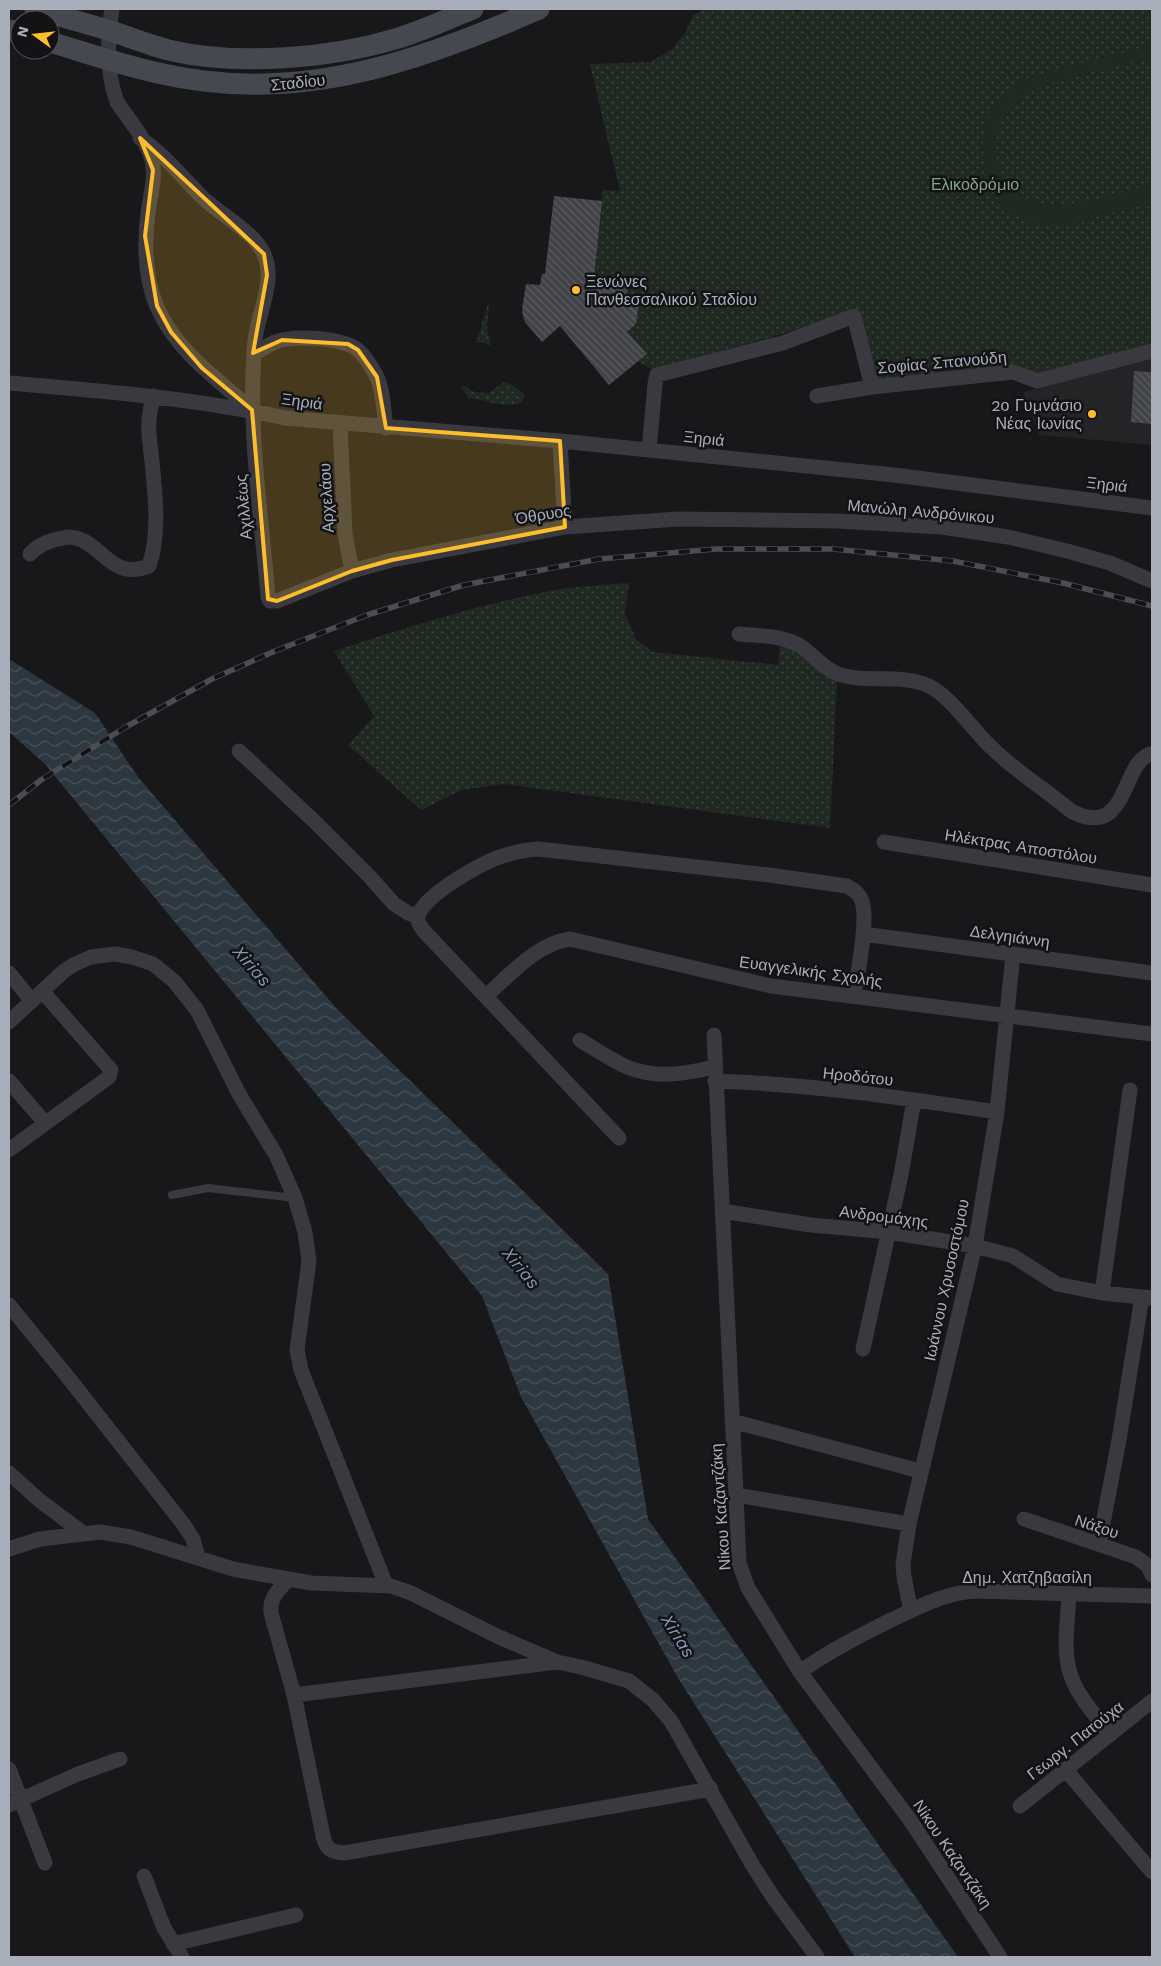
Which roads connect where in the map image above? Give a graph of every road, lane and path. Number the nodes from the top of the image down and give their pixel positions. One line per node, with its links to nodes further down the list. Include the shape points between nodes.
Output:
1 (35, 9): 5 (main road, Σταδίου)
2 (112, 9): 5 (street)
3 (539, 9): 7 (main road, Σταδίου, via 399,63 314,82 260,86 203,81)
4 (465, 11): 5 (main road, Σταδίου, via 396,39 322,54 283,57 193,54 147,44)
5 (108, 30): 7 (street)
6 (60, 45): 7 (main road, Σταδίου)
7 (108, 60): 8 (street, via 117,102)
8 (140, 138): 10 (street, Αχιλλέως, via 155,148 204,199 248,235 264,254 267,275); 15 (street, via 153,170 146,242 157,306 171,332 202,368)
9 (1152, 350): 12 (street, Σοφίας Σπανούδη, via 1037,381 1013,372)
10 (255, 354): 15 (street, Αχιλλέως); 17 (street, via 282,340 348,344 358,350 377,377)
11 (9, 384): 13 (street, Ξηριά)
12 (872, 387): 14 (street); 19 (street, Σοφίας Σπανούδη, via 854,316 783,343 657,375)
13 (154, 396): 15 (street, Ξηριά); 23 (street, via 148,411 147,428 156,532 149,566 132,571 120,568 82,541 69,537 49,541)
14 (817, 396)
15 (252, 410): 16 (street, Ξηριά, via 285,418); 26 (street, Αχιλλέως)
16 (340, 423): 17 (street, Ξηριά); 24 (street, Αρχελάου, via 345,534)
17 (386, 428): 18 (street, Ξηριά)
18 (560, 441): 19 (street, Ξηριά); 22 (street)
19 (650, 450): 20 (street, Ξηριά, via 894,475)
20 (1152, 508)
21 (830, 521): 22 (street, Όθρυος, via 678,519); 25 (street, Μανώλη Ανδρόνικου, via 921,525 1008,537 1104,561)
22 (566, 527): 24 (street, Όθρυος)
23 (30, 554)
24 (352, 571): 26 (street, Όθρυος)
25 (1152, 581)
26 (270, 601)
27 (739, 634): 29 (street, via 789,641 841,675 919,682 929,686 992,748 1082,817 1108,814 1141,762)
28 (239, 751): 32 (street, via 313,820 394,904)
29 (1152, 754)
30 (884, 842): 31 (street, Ηλέκτρας Αποστόλου)
31 (1152, 885)
32 (418, 916): 33 (street, via 436,893 486,864 510,854 538,849 846,886 856,891 862,900); 37 (street, via 423,930)
33 (864, 934): 34 (street, Δελγηιάννη); 38 (street)
34 (1013, 954): 36 (street, Δελγηιάννη); 40 (street, Ιωάννου Χρυσοστόμου)
35 (9, 973): 39 (street)
36 (1152, 973)
37 (486, 996): 38 (street, Ευαγγελικής Σχολής, via 529,957 570,939 771,986); 51 (street)
38 (854, 996): 40 (street, Ευαγγελικής Σχολής)
39 (37, 997): 41 (street); 50 (street, via 111,1070 109,1077); 54 (street, via 64,971 91,957 115,954 153,964 174,981 197,1010 239,1094 276,1155)
40 (1008, 1017): 42 (street, Ευαγγελικής Σχολής); 49 (street, Ιωάννου Χρυσοστόμου)
41 (9, 1022)
42 (1152, 1034)
43 (714, 1035): 45 (street, Νίκου Καζαντζάκη)
44 (580, 1040): 45 (street, Ηροδότου, via 626,1067 641,1071 676,1075)
45 (715, 1074): 48 (street, Ηροδότου, via 748,1082); 55 (street, Νίκου Καζαντζάκη)
46 (9, 1081): 50 (street)
47 (1130, 1090): 58 (street)
48 (914, 1100): 49 (street, Ηροδότου); 56 (street)
49 (997, 1112): 57 (street, Ιωάννου Χρυσοστόμου)
50 (45, 1124): 52 (street)
51 (619, 1138)
52 (9, 1150)
53 (172, 1195): 54 (lane, via 208,1188)
54 (295, 1198): 74 (street, via 309,1261 297,1350 301,1370)
55 (722, 1211): 56 (street, Ανδρομάχης, via 811,1225); 62 (street, Νίκου Καζαντζάκη)
56 (890, 1232): 57 (street, Ανδρομάχης); 61 (street)
57 (975, 1246): 58 (street, Ανδρομάχης, via 1013,1256 1057,1284); 63 (street, Ιωάννου Χρυσοστόμου)
58 (1102, 1292): 59 (street, Ανδρομάχης)
59 (1147, 1297): 69 (street)
60 (9, 1305): 71 (street, via 184,1525 193,1539)
61 (863, 1349)
62 (732, 1421): 63 (street); 65 (street, Νίκου Καζαντζάκη)
63 (920, 1471): 67 (street, Ιωάννου Χρυσοστόμου)
64 (9, 1473): 68 (street)
65 (736, 1495): 67 (street); 79 (street, Νίκου Καζαντζάκη, via 742,1574 761,1612)
66 (1024, 1520): 69 (street, Νάξου)
67 (909, 1524): 77 (street, Ιωάννου Χρυσοστόμου, via 903,1564)
68 (83, 1533): 70 (street, via 40,1539); 71 (street, via 131,1536)
69 (1099, 1544): 72 (street, Νάξου, via 1140,1559)
70 (9, 1549)
71 (198, 1557): 73 (street, via 233,1569)
72 (1152, 1575)
73 (288, 1579): 74 (street, via 311,1583); 80 (street, via 275,1593 270,1607)
74 (386, 1585): 78 (street, via 411,1593)
75 (1070, 1594): 76 (street, Δημ. Χατζηβασίλη); 77 (street, Δημ. Χατζηβασίλη, via 961,1592); 82 (street, via 1067,1653 1070,1675)
76 (1152, 1596)
77 (911, 1611): 79 (street, Δημ. Χατζηβασίλη, via 833,1649)
78 (557, 1662): 80 (street); 86 (street, via 621,1679 645,1692 671,1721)
79 (800, 1672): 96 (street, Νίκου Καζαντζάκη, via 910,1820)
80 (294, 1695): 86 (street, via 325,1846 332,1852 344,1853)
81 (1152, 1701): 82 (street, Γεωργ. Πατούχα)
82 (1110, 1735): 85 (street, Γεωργ. Πατούχα)
83 (120, 1759): 87 (street)
84 (9, 1769): 87 (street)
85 (1065, 1769): 88 (street, Γεωργ. Πατούχα); 90 (street)
86 (711, 1789): 95 (street, via 773,1897)
87 (15, 1803): 89 (street)
88 (1020, 1806)
89 (45, 1863)
90 (1152, 1872)
91 (144, 1876): 93 (street)
92 (296, 1915): 93 (street)
93 (173, 1944): 94 (street)
94 (182, 1957)
95 (817, 1957)
96 (1000, 1957)

